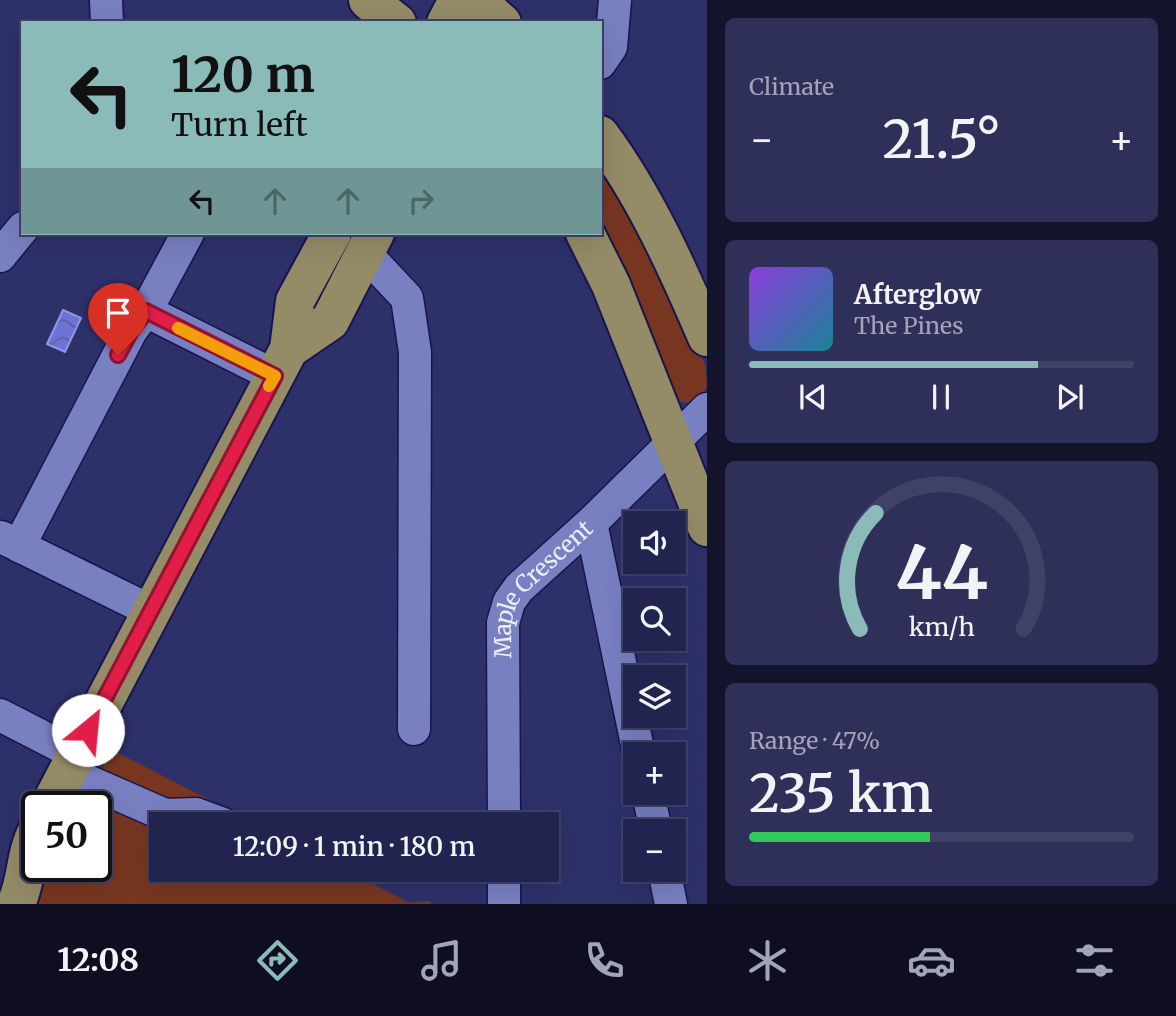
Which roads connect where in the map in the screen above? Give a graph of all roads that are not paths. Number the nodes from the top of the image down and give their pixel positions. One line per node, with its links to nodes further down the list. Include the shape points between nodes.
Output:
1 (106, 0): 5 (street)
2 (368, 0): 6 (main road)
3 (615, 0): 8 (street, via 611,47)
4 (485, 10): 7 (main road)
5 (107, 21)
6 (394, 21)
7 (452, 21)
8 (602, 60)
9 (602, 138): 17 (main road, via 652,220)
10 (21, 230): 15 (street)
11 (187, 235): 16 (street)
12 (331, 235): 18 (main road, via 295,301)
13 (586, 235): 20 (main road, via 611,285)
14 (368, 245): 18 (main road, via 330,321); 26 (street, via 377,266 407,298 415,352)
15 (0, 256)
16 (146, 311): 18 (street); 23 (street)
17 (707, 337)
18 (282, 362): 24 (main road)
19 (707, 409): 20 (street, Maple Crescent)
20 (673, 444): 21 (street, Maple Crescent); 22 (main road)
21 (591, 523): 27 (street); 31 (street, Maple Crescent, via 509,602 503,623)
22 (707, 527)
23 (10, 541): 24 (street)
24 (151, 611): 28 (main road)
25 (0, 715): 28 (street)
26 (414, 729)
27 (637, 742)
28 (71, 763): 29 (main road); 30 (street)
29 (57, 791)
30 (160, 812)
31 (504, 812)
32 (21, 851): 33 (main road)
33 (0, 872)
34 (24, 882): 37 (main road)
35 (504, 882): 38 (street)
36 (666, 882): 39 (street)
37 (16, 904)
38 (504, 904)
39 (671, 904)

